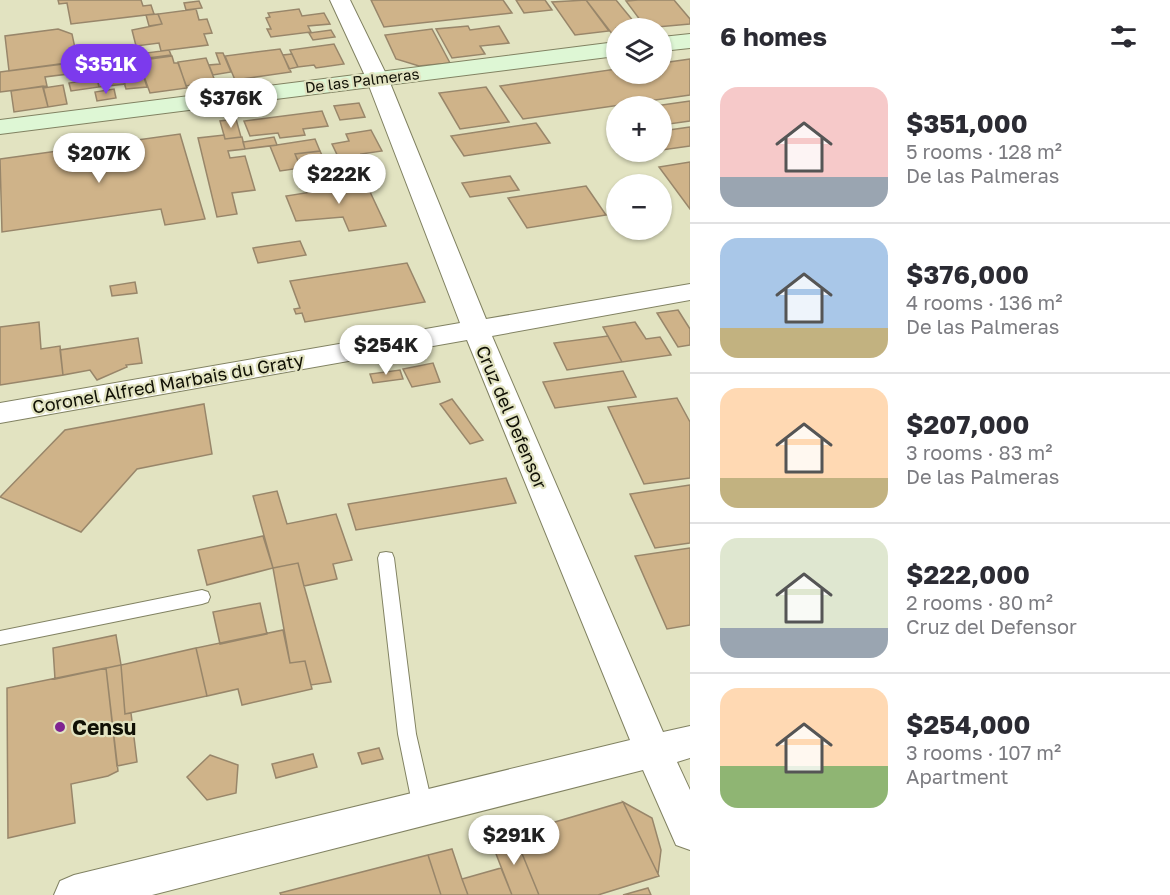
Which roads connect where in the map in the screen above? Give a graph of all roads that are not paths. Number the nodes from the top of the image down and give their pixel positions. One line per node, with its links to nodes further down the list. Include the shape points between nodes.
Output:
1 (340, 0): 5 (street, Cruz del Defensor)
2 (690, 41): 3 (main road)
3 (672, 43)
4 (606, 50): 5 (main road, De las Palmeras)
5 (377, 78): 6 (main road, De las Palmeras); 8 (street, Cruz del Defensor)
6 (0, 127)
7 (690, 292): 8 (street, Coronel Alfred Marbais du Graty)
8 (476, 329): 9 (street, Coronel Alfred Marbais du Graty); 14 (street, Cruz del Defensor)
9 (0, 413)
10 (386, 558): 15 (lane, via 407,734)
11 (202, 597): 12 (lane)
12 (0, 639)
13 (690, 741): 14 (street)
14 (653, 751): 15 (street); 16 (street, Cruz del Defensor)
15 (423, 808): 17 (street)
16 (690, 832)
17 (74, 895)

